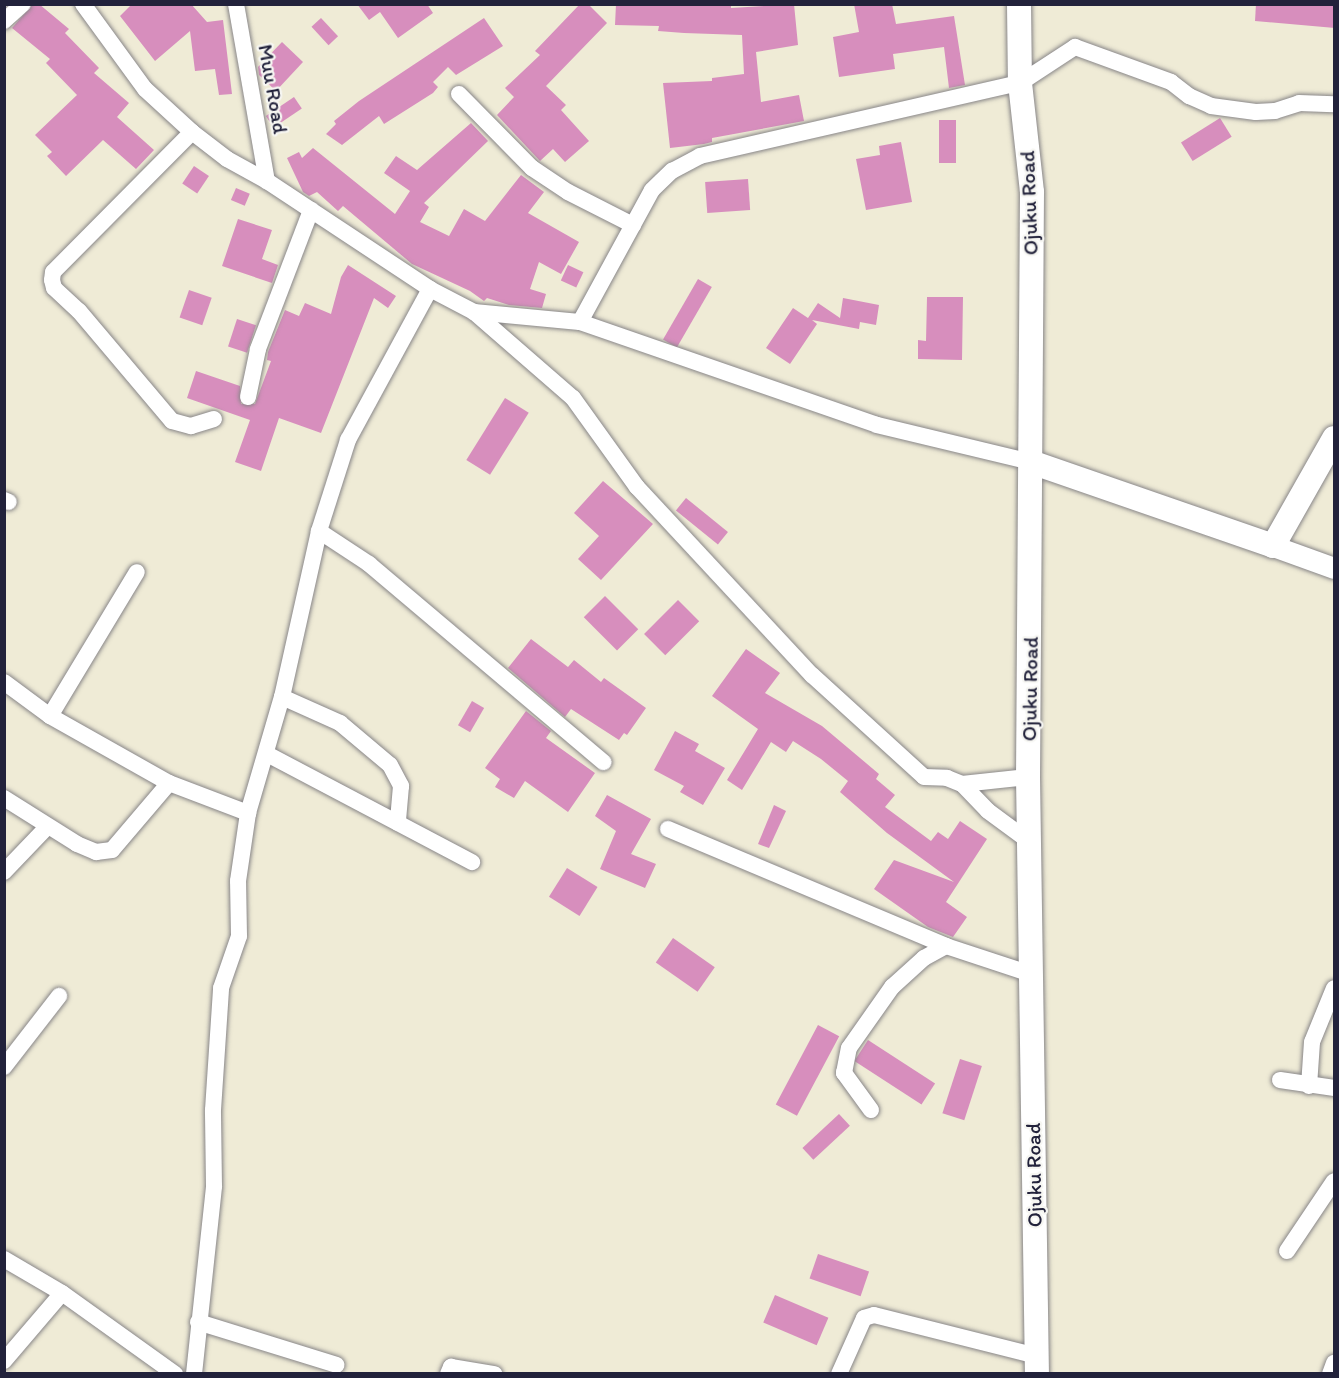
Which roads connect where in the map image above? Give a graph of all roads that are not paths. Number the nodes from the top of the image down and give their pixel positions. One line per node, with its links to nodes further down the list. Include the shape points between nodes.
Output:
1 (23, 4): 5 (street)
2 (84, 4): 9 (street, via 145,89)
3 (236, 4): 10 (street, Muu Road)
4 (1019, 4): 6 (main road, Ojuku Road)
5 (4, 21)
6 (1020, 83): 8 (street, via 1075,47 1171,82 1211,106 1256,112 1299,103); 12 (street, via 700,156 672,171 652,190); 19 (main road, Ojuku Road, via 1032,192)
7 (459, 94): 12 (street, via 532,168 568,192)
8 (1335, 104)
9 (192, 132): 10 (street, via 227,159); 17 (street, via 53,272 52,280 54,288 116,352 172,421 191,426)
10 (267, 181): 11 (street)
11 (311, 210): 13 (street); 16 (street, via 258,349)
12 (633, 225): 15 (street)
13 (430, 289): 14 (street); 20 (street, via 348,440)
14 (474, 312): 15 (street); 31 (street, via 573,398 637,487 812,675 924,777 947,778)
15 (580, 322): 19 (street, via 877,425)
16 (248, 397)
17 (214, 419)
18 (1335, 438): 21 (main road)
19 (1031, 462): 21 (main road); 29 (main road, Ojuku Road)
20 (319, 531): 25 (street); 28 (street, via 369,564)
21 (1273, 546): 22 (street)
22 (1335, 568)
23 (137, 572): 26 (street)
24 (4, 682): 26 (street)
25 (282, 698): 27 (street); 34 (street, via 340,723 390,765 401,786)
26 (50, 716): 30 (street)
27 (267, 754): 33 (street); 34 (street)
28 (603, 762)
29 (1028, 777): 31 (street); 37 (main road, Ojuku Road)
30 (169, 783): 33 (street); 35 (street, via 112,850 96,852)
31 (962, 784): 37 (street, via 988,811)
32 (4, 798): 35 (street)
33 (248, 813): 53 (street, via 238,880 239,936 221,988 213,1110 214,1186)
34 (398, 823): 38 (street)
35 (47, 826): 39 (street)
36 (668, 829): 40 (street)
37 (1030, 842): 41 (main road, Ojuku Road)
38 (472, 862)
39 (4, 872)
40 (946, 946): 41 (street); 48 (street, via 924,958 892,987 849,1048 844,1072)
41 (1031, 974): 57 (main road, Ojuku Road)
42 (1335, 988): 46 (street, via 1312,1042)
43 (59, 996): 44 (street)
44 (4, 1067)
45 (1280, 1080): 46 (street)
46 (1310, 1086): 47 (street)
47 (1335, 1088)
48 (871, 1110)
49 (1335, 1181): 50 (street)
50 (1287, 1251)
51 (4, 1258): 52 (street)
52 (62, 1293): 54 (street); 58 (street)
53 (198, 1322): 56 (street); 59 (street)
54 (4, 1361)
55 (1335, 1363): 63 (street)
56 (337, 1365)
57 (1037, 1365): 62 (street, via 874,1315 861,1324)
58 (175, 1374)
59 (194, 1374)
60 (448, 1374): 61 (street, via 451,1367)
61 (494, 1374)
62 (839, 1374)
63 (1330, 1374)

